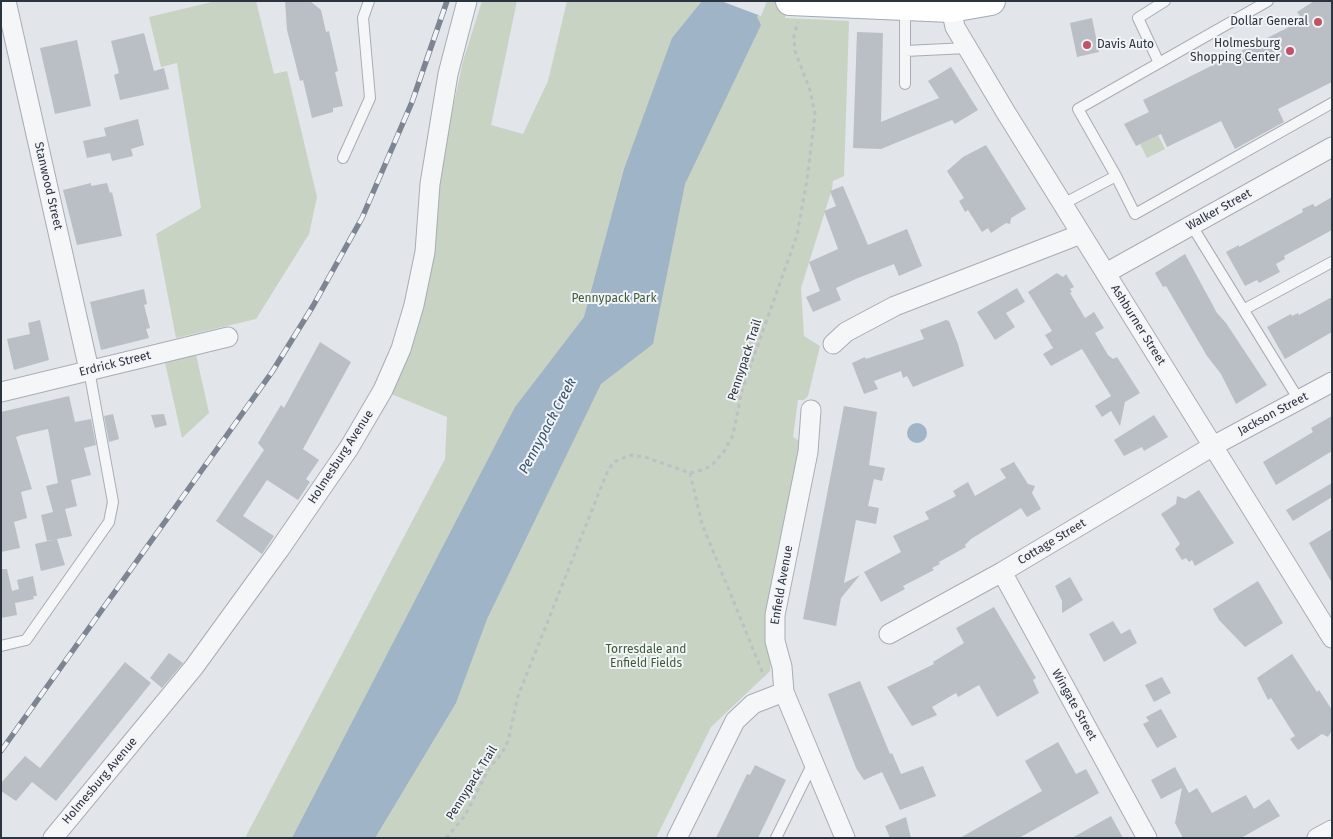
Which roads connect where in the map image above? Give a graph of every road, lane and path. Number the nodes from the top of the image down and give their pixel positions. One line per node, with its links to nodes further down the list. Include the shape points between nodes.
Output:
1 (6, 1): 26 (street, Stanwood Street)
2 (369, 1): 16 (lane, via 363,18 370,98)
3 (467, 1): 40 (street, Holmesburg Avenue, via 448,74 430,184 425,252 401,349 383,390 350,448 194,667)
4 (991, 1): 8 (main road)
5 (1165, 1): 12 (lane, via 1138,18)
6 (1268, 1): 12 (lane)
7 (905, 7): 8 (main road); 9 (main road); 11 (lane)
8 (951, 8): 10 (street, Ashburner Street, via 955,27)
9 (795, 10): 32 (path, Pennypack Trail, via 795,50 815,114 802,212 789,260 742,390 733,435 711,466)
10 (967, 48): 11 (lane); 18 (street, Ashburner Street)
11 (905, 51): 13 (lane)
12 (1159, 63): 17 (lane, via 1078,109)
13 (905, 84)
14 (1332, 103): 17 (lane, via 1135,214)
15 (1332, 147): 19 (street, Walker Street)
16 (343, 158)
17 (1116, 176): 18 (lane)
18 (1063, 204): 20 (street, Ashburner Street)
19 (1192, 226): 22 (street, Walker Street); 23 (lane)
20 (1081, 234): 22 (street, Ashburner Street); 25 (street, via 895,306 846,332)
21 (1332, 262): 23 (lane)
22 (1106, 273): 31 (street, Ashburner Street)
23 (1245, 309): 29 (lane)
24 (228, 337): 26 (street, Erdrick Street)
25 (834, 344)
26 (89, 370): 28 (street, Erdrick Street); 36 (lane, via 113,502 109,522 26,640)
27 (1332, 382): 29 (street, Jackson Street)
28 (1, 392)
29 (1299, 400): 31 (street, Jackson Street)
30 (811, 410): 37 (street, Enfield Avenue, via 808,452 775,615 774,641 782,667)
31 (1213, 446): 33 (street, Cottage Street); 35 (street, Ashburner Street)
32 (690, 473): 37 (path, via 702,524 719,569); 41 (path, Pennypack Trail, via 645,457 630,456 614,462 608,470 518,696 508,741 489,768 465,816)
33 (1002, 572): 34 (street, Cottage Street); 45 (street, Wingate Street)
34 (889, 634)
35 (1331, 636)
36 (1, 646)
37 (779, 694): 38 (street); 42 (street, via 753,704 735,721)
38 (817, 771): 43 (lane); 44 (street)
39 (1332, 830): 46 (street)
40 (53, 838)
41 (446, 838)
42 (677, 838)
43 (776, 838)
44 (845, 838)
45 (1147, 838)
46 (1317, 838)

